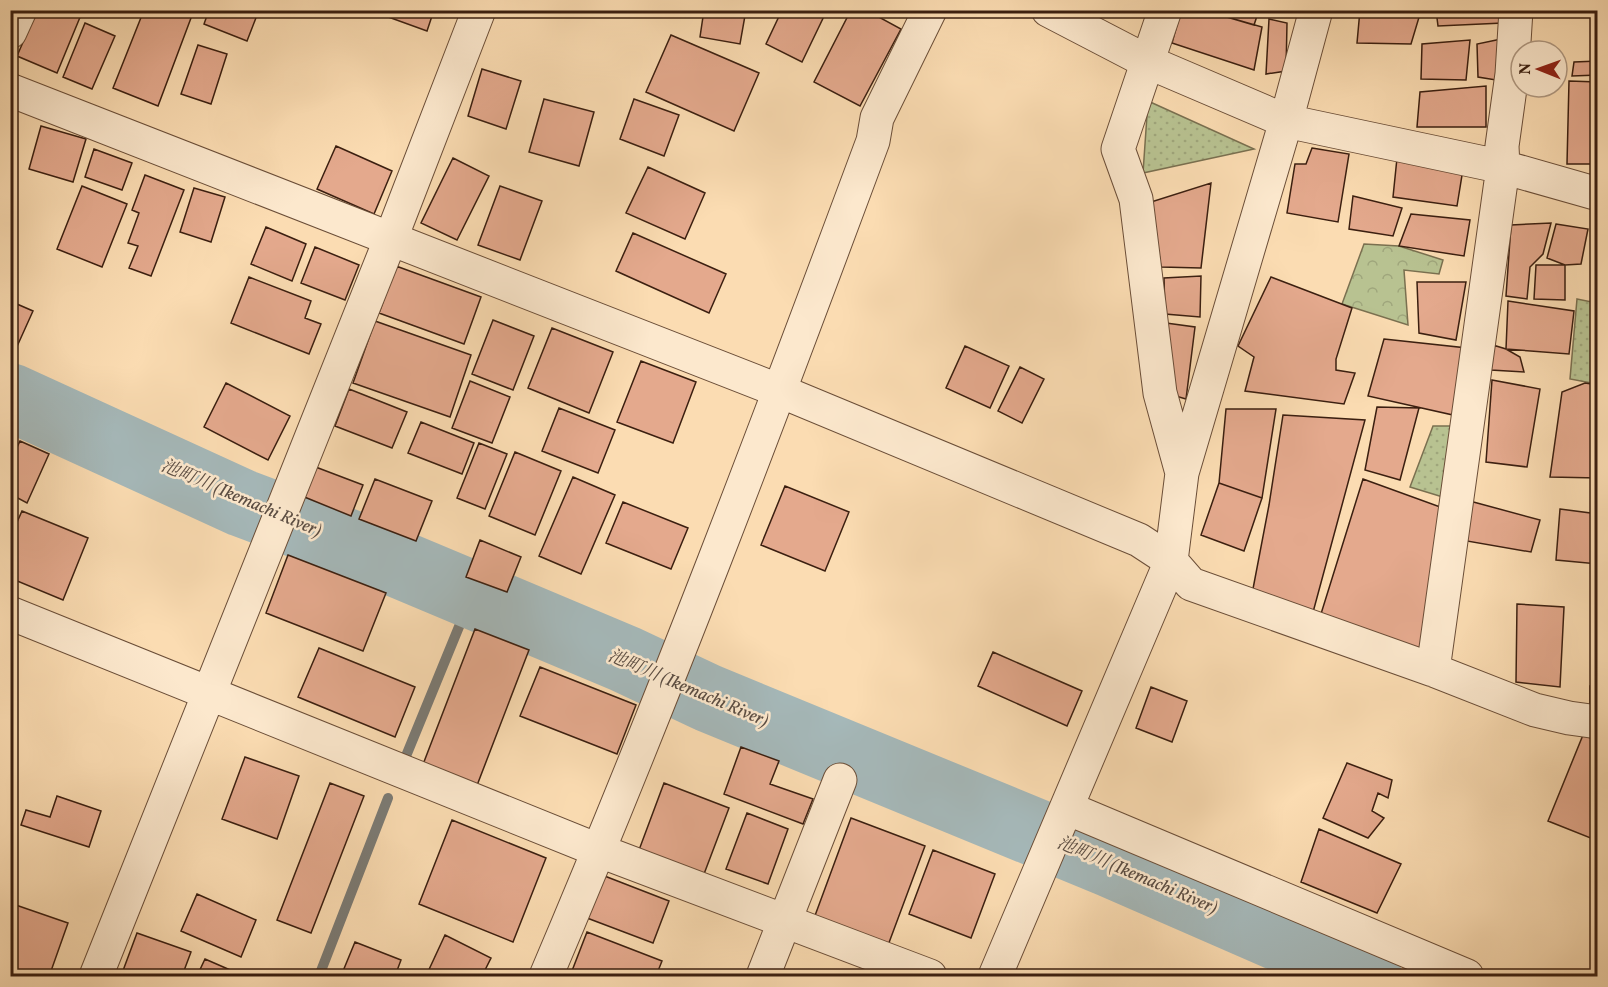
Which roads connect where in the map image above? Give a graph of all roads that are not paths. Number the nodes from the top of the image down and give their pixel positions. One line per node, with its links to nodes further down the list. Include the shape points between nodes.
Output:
1 (20, 10): 8 (street)
2 (479, 10): 14 (street)
3 (930, 10): 15 (street, via 878,118 873,141)
4 (1048, 10): 9 (street)
5 (1164, 10): 9 (street)
6 (1316, 10): 11 (street)
7 (1516, 10): 12 (street)
8 (10, 32)
9 (1148, 62): 11 (street); 16 (street, via 1118,149 1136,199 1160,393)
10 (10, 90): 14 (street)
11 (1286, 121): 12 (street); 16 (street)
12 (1503, 167): 13 (street); 19 (street)
13 (1598, 194)
14 (390, 238): 15 (street); 20 (street)
15 (780, 391): 17 (street, via 1140,540); 24 (street)
16 (1182, 472): 17 (street)
17 (1171, 561): 19 (street, via 1191,585); 23 (street)
18 (10, 613): 20 (street)
19 (1433, 670): 21 (street, via 1535,710)
20 (209, 694): 24 (street); 26 (street)
21 (1598, 722)
22 (840, 780): 25 (street)
23 (1067, 808): 30 (street); 31 (street)
24 (600, 851): 25 (street); 27 (street)
25 (784, 921): 28 (street); 29 (street)
26 (96, 976)
27 (546, 976)
28 (763, 976)
29 (930, 976)
30 (995, 976)
31 (1467, 976)

